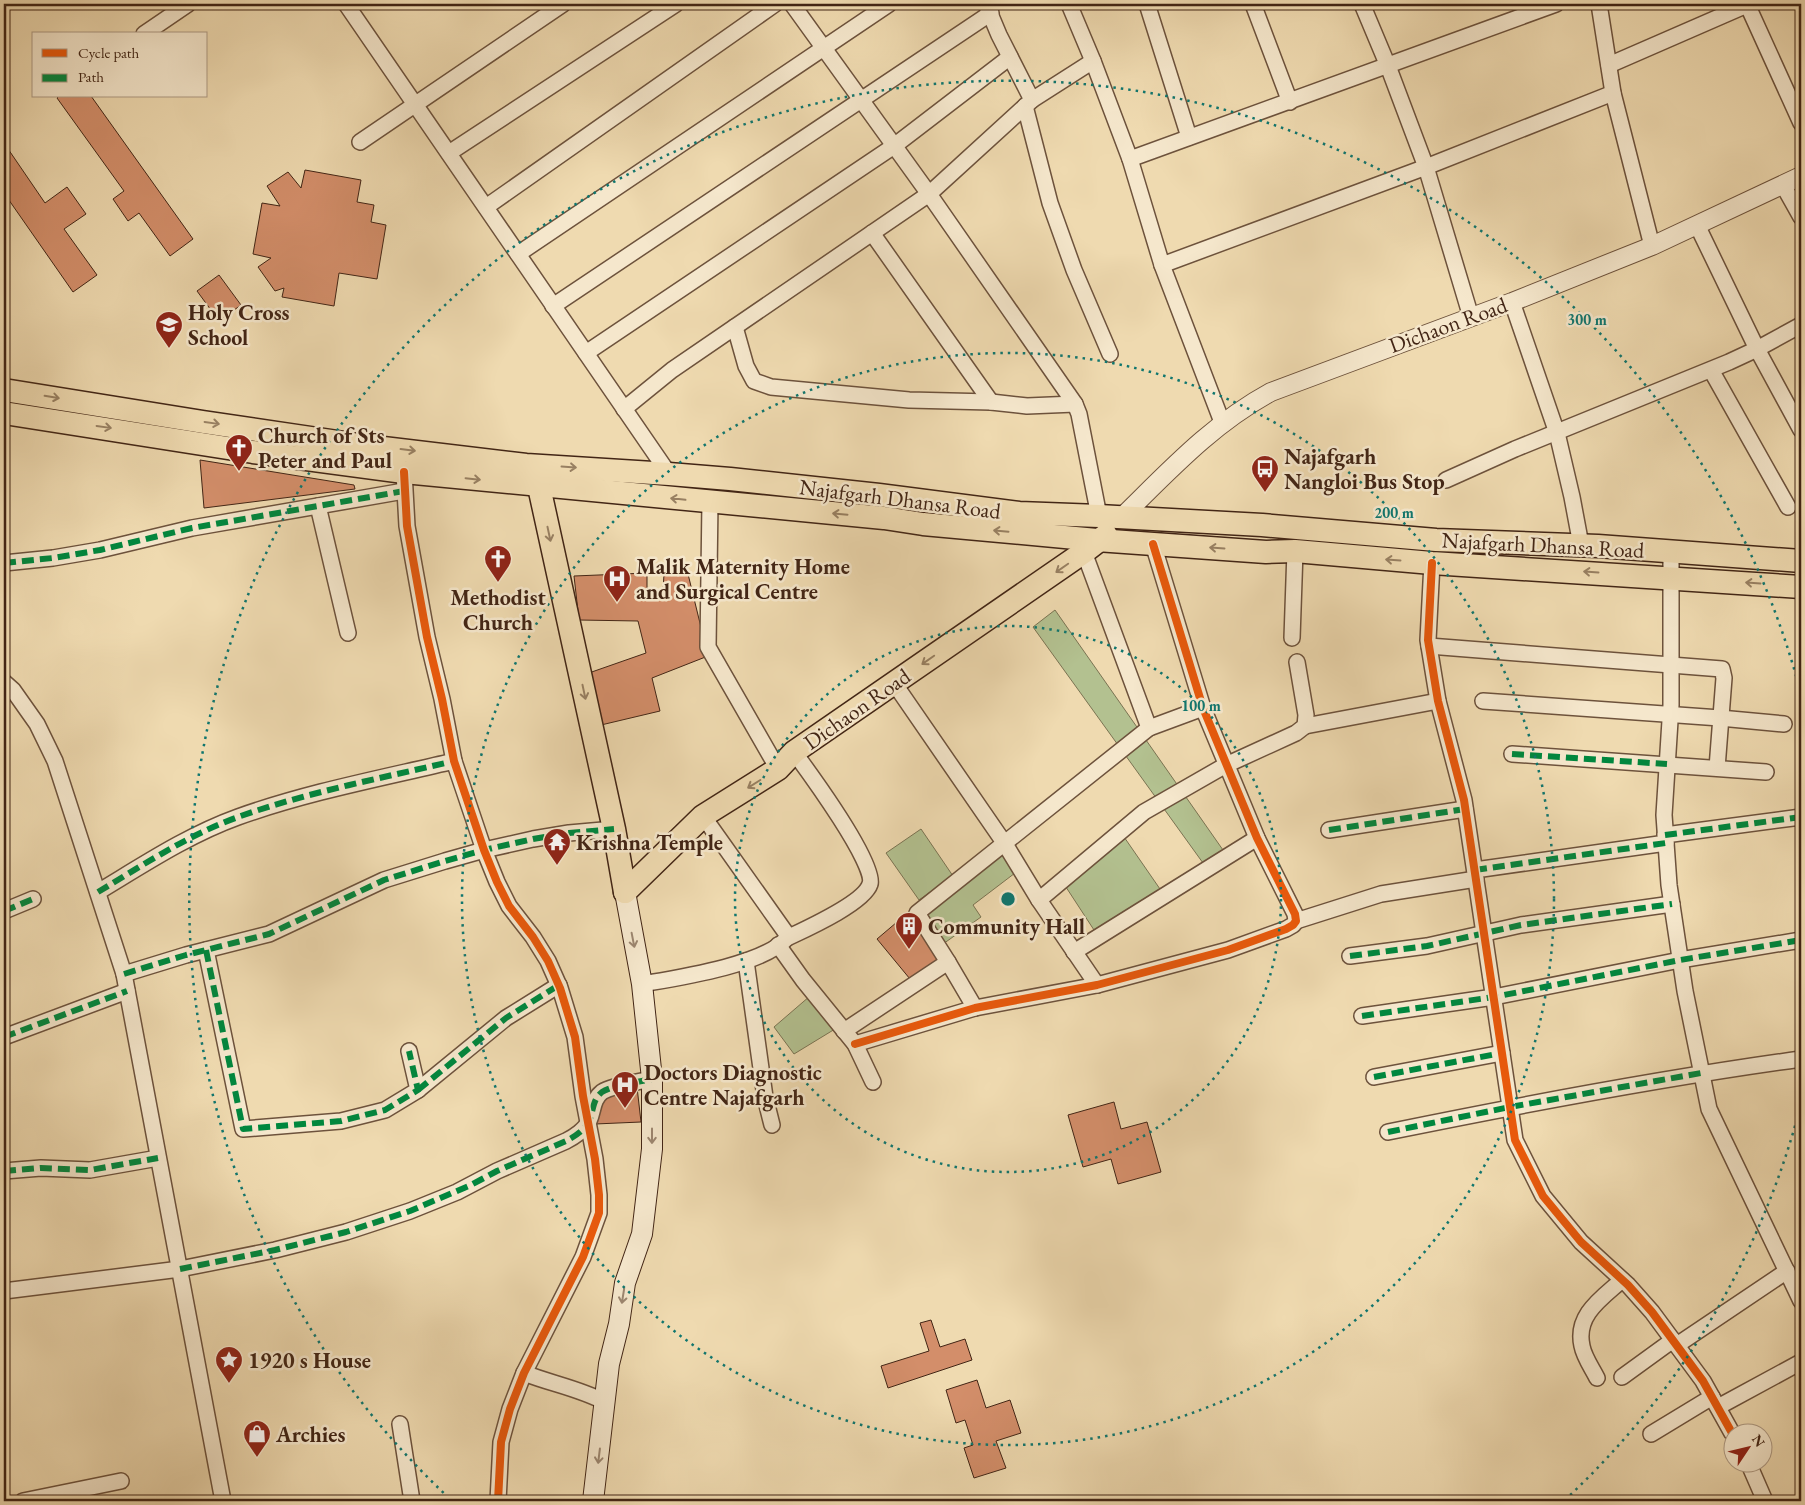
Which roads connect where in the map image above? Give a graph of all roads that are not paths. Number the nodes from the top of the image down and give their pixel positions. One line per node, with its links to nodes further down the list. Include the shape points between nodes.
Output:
1 (188, 4): 17 (street)
2 (563, 4): 27 (street)
3 (676, 4): 32 (street)
4 (775, 4): 38 (street)
5 (792, 4): 18 (street)
6 (890, 4): 18 (street)
7 (1069, 4): 20 (street)
8 (1147, 4): 29 (street)
9 (1254, 4): 25 (street)
10 (1362, 4): 22 (street)
11 (1556, 4): 15 (street)
12 (1599, 4): 21 (street)
13 (1747, 4): 21 (street); 28 (street)
14 (351, 6): 27 (street)
15 (1540, 7): 22 (street)
16 (988, 9): 19 (street); 24 (street)
17 (147, 32)
18 (825, 48): 24 (street); 43 (street)
19 (1010, 57): 26 (street); 31 (street)
20 (1093, 61): 26 (street); 33 (street)
21 (1609, 65): 23 (street)
22 (1388, 66): 25 (street); 34 (street)
23 (1613, 93): 34 (street); 42 (street)
24 (861, 100): 31 (street); 46 (street)
25 (1290, 102): 29 (street)
26 (1029, 103): 37 (street); 52 (street, via 1050,203)
27 (415, 104): 30 (street); 32 (street)
28 (1801, 123)
29 (1189, 137): 33 (street)
30 (360, 142)
31 (894, 146): 37 (street); 51 (street)
32 (448, 154): 38 (street)
33 (1130, 159): 44 (street)
34 (1426, 167): 44 (street); 47 (street)
35 (1801, 176): 36 (street, Dichaon Road)
36 (1783, 185): 39 (street); 40 (street, Dichaon Road)
37 (929, 194): 41 (street); 56 (street)
38 (486, 207): 43 (street)
39 (1801, 217)
40 (1697, 225): 42 (street, Dichaon Road); 50 (street)
41 (872, 233): 49 (street); 55 (street)
42 (1652, 246): 45 (street, Dichaon Road)
43 (518, 254): 46 (street)
44 (1162, 265): 59 (street)
45 (1512, 302): 47 (street, Dichaon Road); 61 (street)
46 (553, 306): 51 (street)
47 (1471, 317): 59 (street, Dichaon Road, via 1285,386)
48 (1801, 325): 50 (street)
49 (735, 327): 55 (street, via 746,366 754,381 771,387 910,400); 57 (street, via 672,370)
50 (1757, 349): 53 (street); 60 (street)
51 (586, 353): 57 (street)
52 (1110, 354)
53 (1711, 370): 61 (street); 68 (street)
54 (4, 390): 63 (main road, Najafgarh Dhansa Road, one-way to 63)
55 (991, 402): 56 (street, via 1027,406)
56 (1075, 404): 69 (street)
57 (624, 409): 62 (street)
58 (4, 413): 65 (main road, one-way to 65, via 253,452)
59 (1222, 422): 70 (street, Dichaon Road)
60 (1801, 430)
61 (1557, 433): 64 (street); 72 (street)
62 (669, 474): 63 (main road, Najafgarh Dhansa Road, one-way to 62); 69 (main road, Najafgarh Dhansa Road, via 1019,513)
63 (537, 476): 65 (main road, one-way to 63); 66 (main road, one-way to 63); 107 (main road, one-way to 107)
64 (1446, 480)
65 (404, 482): 67 (street); 98 (street, via 407,526)
66 (710, 502): 73 (main road, one-way to 66, via 884,518); 102 (street, via 708,647)
67 (318, 506): 77 (street, via 192,528 100,550); 81 (street)
68 (1788, 507)
69 (1098, 516): 70 (main road, Najafgarh Dhansa Road)
70 (1122, 517): 72 (main road, Najafgarh Dhansa Road, via 1436,540); 73 (main road, Dichaon Road)
71 (1153, 544): 73 (main road); 74 (main road, one-way to 71); 90 (street)
72 (1581, 545): 75 (main road, Najafgarh Dhansa Road)
73 (1093, 546): 87 (main road, Dichaon Road, one-way to 87); 95 (street)
74 (1295, 551): 78 (main road, one-way to 74); 82 (street)
75 (1671, 551): 76 (main road, Najafgarh Dhansa Road); 79 (street)
76 (1801, 561)
77 (4, 563)
78 (1432, 563): 79 (main road, one-way to 78); 83 (street)
79 (1670, 577): 80 (main road, one-way to 79); 85 (street)
80 (1801, 587)
81 (348, 633)
82 (1292, 638)
83 (1429, 646): 85 (street); 88 (street)
84 (1297, 662): 94 (street)
85 (1670, 664): 91 (street); 92 (street, via 1722,669)
86 (4, 682): 114 (street, via 37,724 55,761)
87 (894, 683): 96 (main road, Dichaon Road); 111 (street)
88 (1438, 701): 94 (street); 104 (street)
89 (1483, 701): 91 (street)
90 (1203, 708): 95 (street); 100 (street)
91 (1670, 714): 92 (street); 99 (street)
92 (1720, 718): 93 (street); 101 (street)
93 (1784, 724)
94 (1305, 726): 100 (street, via 1296,734)
95 (1149, 728): 111 (street)
96 (794, 752): 102 (main road, Dichaon Road); 123 (street, via 858,848 872,877 865,892 840,910)
97 (1512, 754): 99 (street)
98 (454, 761): 112 (street); 114 (street, via 315,793 238,817 182,843)
99 (1667, 764): 101 (street); 110 (street)
100 (1226, 765): 109 (street); 117 (street, via 1144,812)
101 (1717, 768): 103 (street)
102 (778, 769): 105 (main road, Dichaon Road, one-way to 105)
103 (1766, 772)
104 (1465, 809): 108 (street); 113 (street)
105 (703, 816): 115 (main road, Dichaon Road); 123 (street, via 786,932)
106 (1801, 817): 110 (street)
107 (614, 829): 112 (street, via 569,833); 115 (main road)
108 (1329, 830)
109 (1257, 838): 120 (street); 125 (street)
110 (1665, 839): 113 (street); 118 (street)
111 (1006, 844): 117 (street); 129 (street, via 917,913)
112 (484, 850): 124 (street, via 384,880 269,934); 132 (street, via 509,906 533,937)
113 (1475, 875): 120 (street, via 1382,894); 121 (street)
114 (98, 892): 130 (street)
115 (625, 892): 131 (main road, one-way to 131)
116 (33, 899): 119 (street)
117 (1039, 900): 125 (street)
118 (1672, 904): 121 (street); 127 (street)
119 (4, 911)
120 (1296, 921): 133 (street, via 1286,929 1228,950)
121 (1484, 933): 126 (street, via 1427,946); 135 (street)
122 (1801, 940): 127 (street)
123 (783, 941): 128 (street); 138 (street, via 803,980)
124 (206, 950): 130 (street); 148 (street, via 243,1130 341,1121 385,1110)
125 (1074, 952): 133 (street)
126 (1350, 956)
127 (1680, 960): 135 (street); 144 (street)
128 (746, 961): 131 (street); 151 (street)
129 (948, 962): 136 (street); 138 (street)
130 (124, 974): 134 (street)
131 (642, 984): 146 (main road)
132 (559, 985): 148 (street, via 506,1018); 150 (street, via 575,1037)
133 (1097, 986): 136 (street)
134 (126, 992): 139 (street); 153 (street)
135 (1494, 997): 137 (street); 142 (street)
136 (975, 1008): 140 (street)
137 (1362, 1016)
138 (844, 1031): 140 (street)
139 (4, 1037)
140 (855, 1044): 147 (street)
141 (409, 1051): 148 (street)
142 (1502, 1053): 145 (street); 149 (street)
143 (1801, 1059): 144 (street)
144 (1701, 1073): 149 (street); 156 (street, via 1709,1109)
145 (1374, 1077)
146 (652, 1080): 150 (street, via 602,1093 594,1102); 165 (main road, one-way to 165, via 652,1149 642,1234 625,1283)
147 (873, 1082)
148 (418, 1090)
149 (1510, 1107): 152 (street); 157 (street, via 1514,1140 1543,1196 1581,1242)
150 (589, 1122): 155 (street, via 566,1141 497,1171 472,1186 410,1211 346,1232); 162 (street, via 599,1195 598,1213 582,1257)
151 (772, 1125)
152 (1388, 1132)
153 (158, 1158): 154 (street, via 90,1170 42,1168); 155 (street)
154 (4, 1171)
155 (180, 1270): 158 (street); 173 (street)
156 (1787, 1271): 159 (street); 160 (street)
157 (1622, 1280): 160 (street); 163 (street, via 1593,1305 1581,1329 1582,1346)
158 (4, 1291)
159 (1801, 1301)
160 (1675, 1343): 164 (street); 166 (street)
161 (1801, 1362): 166 (street)
162 (524, 1373): 165 (street, via 586,1392); 175 (street, via 501,1442)
163 (1596, 1378)
164 (1622, 1378)
165 (605, 1402): 176 (main road, one-way to 176)
166 (1715, 1402): 167 (street); 169 (street)
167 (1726, 1422)
168 (400, 1424): 174 (street)
169 (1652, 1434)
170 (1753, 1472): 177 (street)
171 (121, 1482): 172 (street)
172 (23, 1501)
173 (223, 1501)
174 (412, 1501)
175 (498, 1501)
176 (593, 1501)
177 (1766, 1501)

